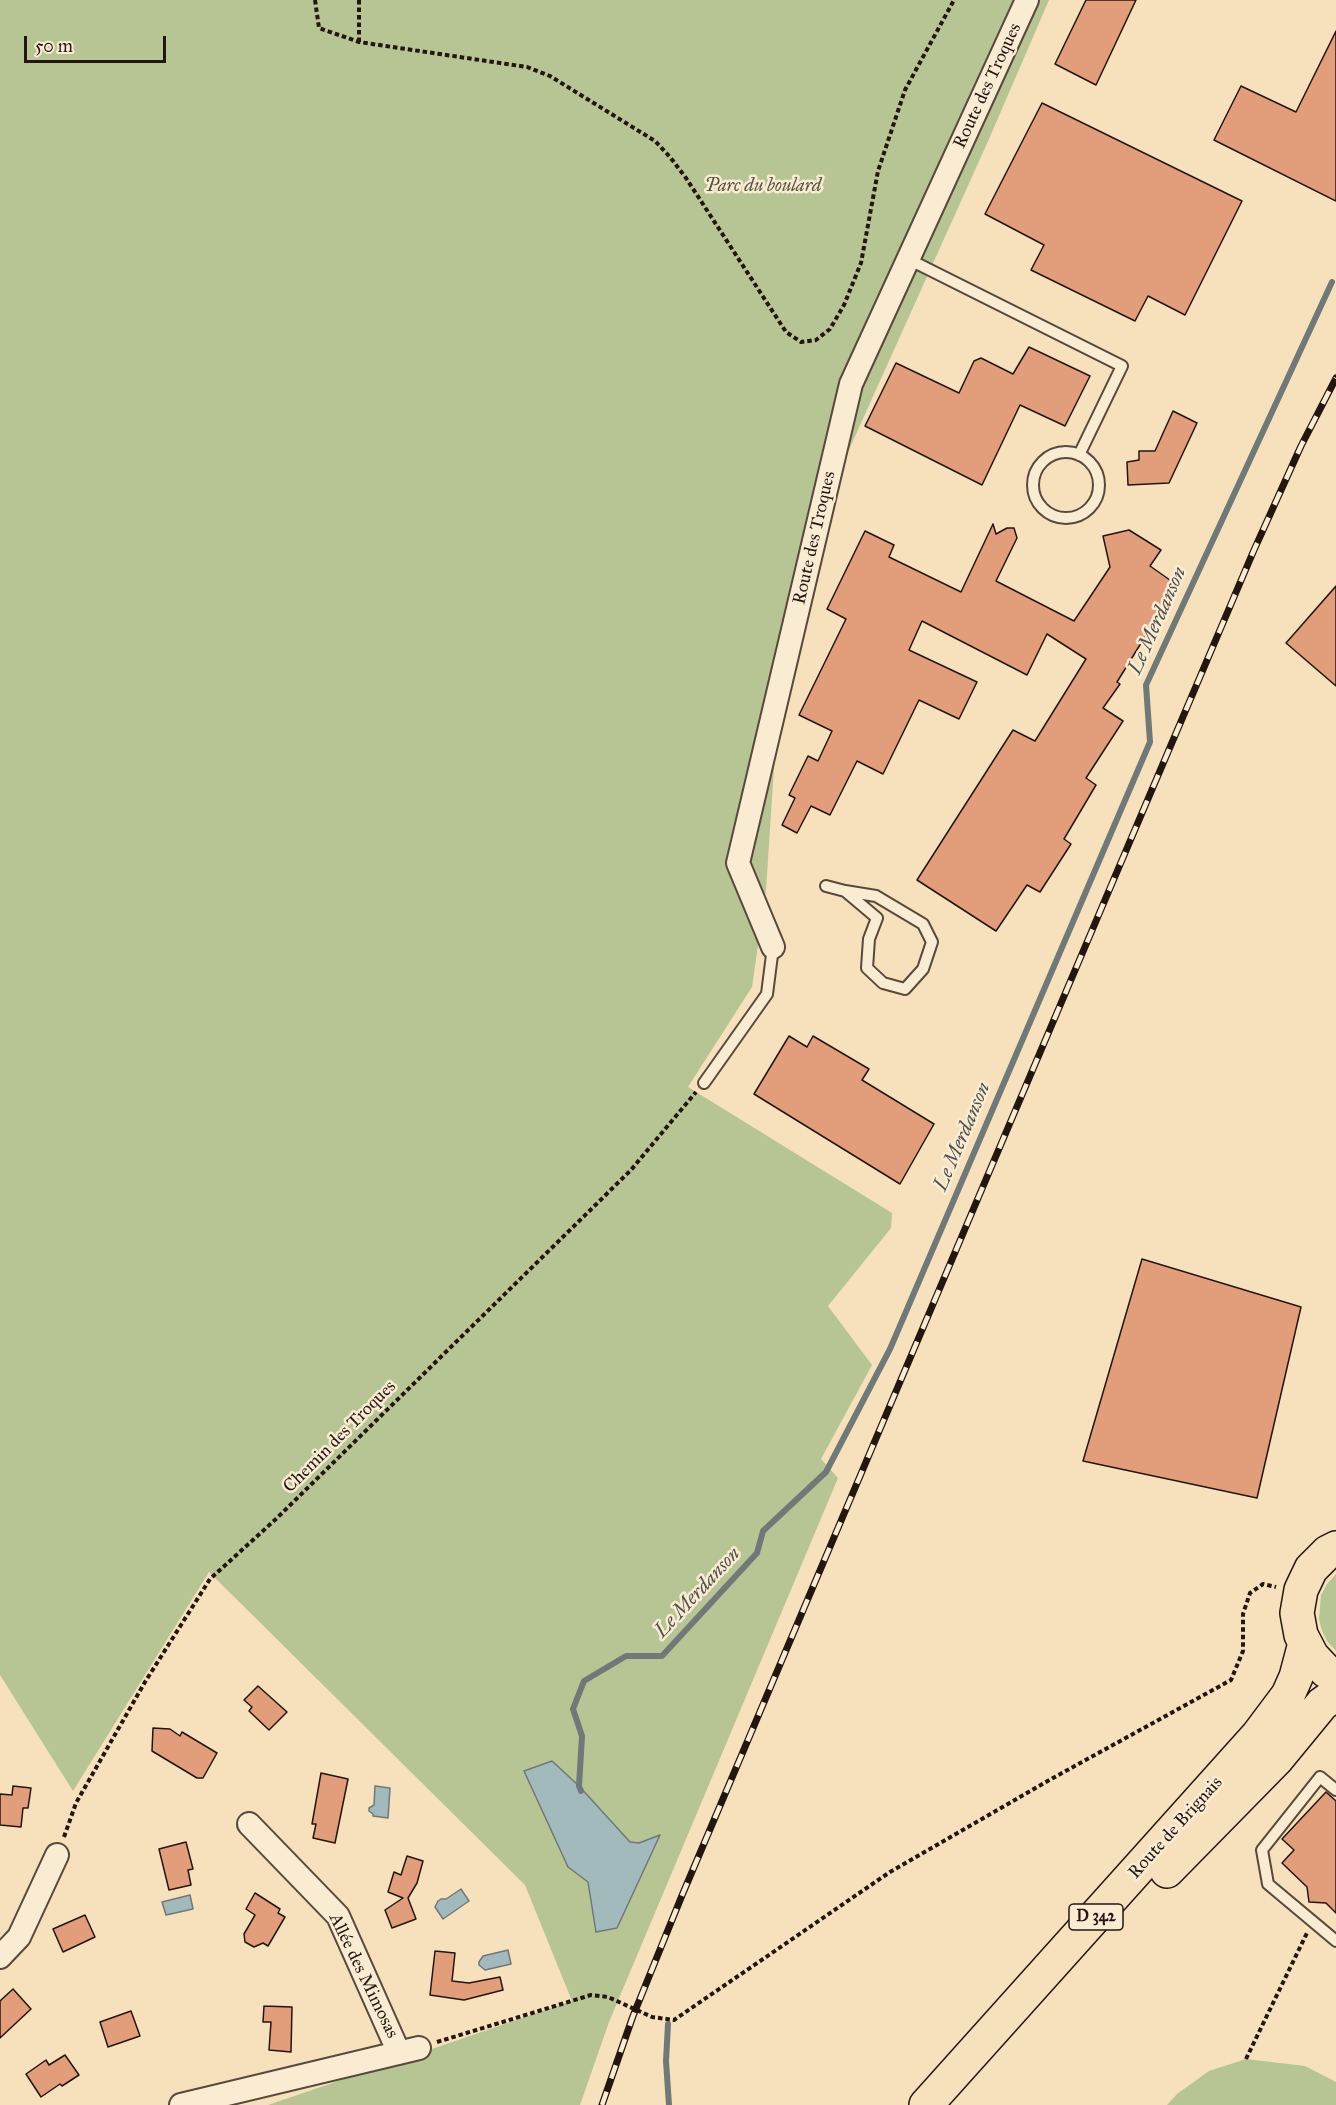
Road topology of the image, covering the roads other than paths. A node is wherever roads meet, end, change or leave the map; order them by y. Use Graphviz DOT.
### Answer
graph roads {
  1 [pos="1027,0"];
  2 [pos="908,259"];
  3 [pos="1078,455"];
  4 [pos="826,886"];
  5 [pos="845,891"];
  6 [pos="772,947"];
  7 [pos="704,1083"];
  8 [pos="1333,1544"];
  9 [pos="1305,1643"];
  10 [pos="1336,1676"];
  11 [pos="1336,1695"];
  12 [pos="1336,1790"];
  13 [pos="249,1824"];
  14 [pos="57,1855"];
  15 [pos="1336,1941"];
  16 [pos="0,1957"];
  17 [pos="182,2105"];
  18 [pos="926,2105"];
  19 [pos="954,2105"];
  1 -- 2 [label="street, Route des Troques"];
  2 -- 3 [label="lane"];
  2 -- 6 [label="street, Route des Troques"];
  3 -- 3 [label="lane"];
  4 -- 5 [label="lane"];
  5 -- 5 [label="lane"];
  6 -- 7 [label="lane, Route des Troques"];
  8 -- 9 [label="main road"];
  9 -- 10 [label="main road"];
  9 -- 18 [label="main road, Route de Brignais / D 342"];
  11 -- 19 [label="main road, Route de Brignais / D 342"];
  12 -- 15 [label="lane"];
  13 -- 17 [label="street, Allée des Mimosas"];
  14 -- 16 [label="street"];
}
